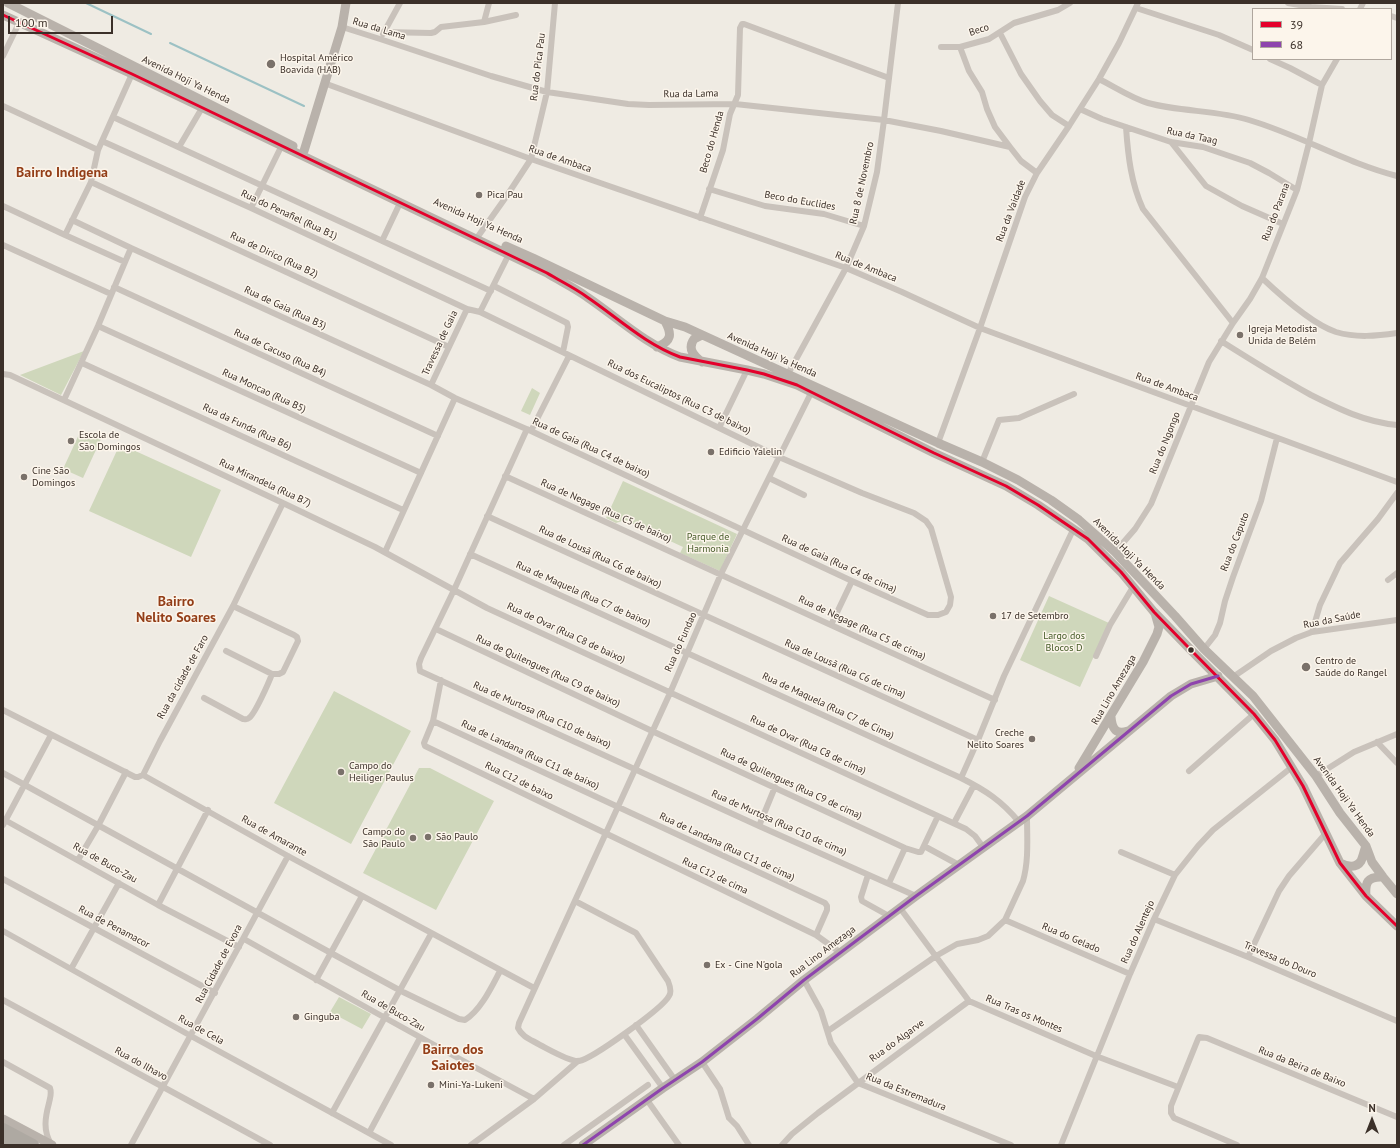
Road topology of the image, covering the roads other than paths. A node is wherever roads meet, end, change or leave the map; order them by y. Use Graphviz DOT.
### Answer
graph roads {
  1 [pos="346,3"];
  2 [pos="400,3"];
  3 [pos="489,3"];
  4 [pos="555,3"];
  5 [pos="898,3"];
  6 [pos="1070,3"];
  7 [pos="1288,3"];
  8 [pos="12,4"];
  9 [pos="1137,6"];
  10 [pos="1326,8"];
  11 [pos="3,15"];
  12 [pos="516,15"];
  13 [pos="20,22"];
  14 [pos="484,22"];
  15 [pos="342,27"];
  16 [pos="384,32"];
  17 [pos="1000,33"];
  18 [pos="380,39"];
  19 [pos="942,47"];
  20 [pos="960,47"];
  21 [pos="1252,50"];
  22 [pos="3,56"];
  23 [pos="1272,60"];
  24 [pos="1336,60"];
  25 [pos="132,74"];
  26 [pos="890,78"];
  27 [pos="1099,79"];
  28 [pos="324,83"];
  29 [pos="1322,85"];
  30 [pos="547,92"];
  31 [pos="735,104"];
  32 [pos="3,106"];
  33 [pos="202,108"];
  34 [pos="1080,110"];
  35 [pos="113,117"];
  36 [pos="884,120"];
  37 [pos="1069,126"];
  38 [pos="1126,127"];
  39 [pos="102,141"];
  40 [pos="1171,142"];
  41 [pos="1309,143"];
  42 [pos="281,146"];
  43 [pos="179,147"];
  44 [pos="1010,148"];
  45 [pos="98,150"];
  46 [pos="304,151"];
  47 [pos="531,159"];
  48 [pos="1037,173"];
  49 [pos="1397,176"];
  50 [pos="91,182"];
  51 [pos="262,185"];
  52 [pos="709,189"];
  53 [pos="1297,190"];
  54 [pos="400,203"];
  55 [pos="3,206"];
  56 [pos="251,208"];
  57 [pos="700,218"];
  58 [pos="72,220"];
  59 [pos="1283,224"];
  60 [pos="864,226"];
  61 [pos="65,234"];
  62 [pos="479,235"];
  63 [pos="382,241"];
  64 [pos="3,245"];
  65 [pos="132,248"];
  66 [pos="509,254"];
  67 [pos="125,262"];
  68 [pos="846,268"];
  69 [pos="1262,278"];
  70 [pos="114,287"];
  71 [pos="492,289"];
  72 [pos="111,294"];
  73 [pos="467,308"];
  74 [pos="480,312"];
  75 [pos="665,321"];
  76 [pos="1233,323"];
  77 [pos="98,326"];
  78 [pos="980,328"];
  79 [pos="1397,333"];
  80 [pos="702,335"];
  81 [pos="1221,341"];
  82 [pos="449,347"];
  83 [pos="657,347"];
  84 [pos="563,352"];
  85 [pos="569,356"];
  86 [pos="702,362"];
  87 [pos="1208,362"];
  88 [pos="82,363"];
  89 [pos="747,370"];
  90 [pos="3,374"];
  91 [pos="788,374"];
  92 [pos="432,385"];
  93 [pos="811,393"];
  94 [pos="1074,394"];
  95 [pos="455,398"];
  96 [pos="64,400"];
  97 [pos="1191,407"];
  98 [pos="1397,425"];
  99 [pos="719,428"];
  100 [pos="529,430"];
  101 [pos="438,436"];
  102 [pos="1277,438"];
  103 [pos="938,443"];
  104 [pos="779,457"];
  105 [pos="982,462"];
  106 [pos="421,474"];
  107 [pos="505,476"];
  108 [pos="769,478"];
  109 [pos="1397,482"];
  110 [pos="1397,493"];
  111 [pos="804,495"];
  112 [pos="283,502"];
  113 [pos="403,510"];
  114 [pos="487,516"];
  115 [pos="743,530"];
  116 [pos="1074,530"];
  117 [pos="385,552"];
  118 [pos="1115,552"];
  119 [pos="470,554"];
  120 [pos="1397,573"];
  121 [pos="721,574"];
  122 [pos="1388,580"];
  123 [pos="852,581"];
  124 [pos="1133,586"];
  125 [pos="454,590"];
  126 [pos="233,606"];
  127 [pos="1154,612"];
  128 [pos="704,615"];
  129 [pos="928,615"];
  130 [pos="1397,620"];
  131 [pos="831,625"];
  132 [pos="436,629"];
  133 [pos="1312,632"];
  134 [pos="1204,649"];
  135 [pos="226,651"];
  136 [pos="688,653"];
  137 [pos="1096,656"];
  138 [pos="272,674"];
  139 [pos="1218,676"];
  140 [pos="1233,677"];
  141 [pos="441,680"];
  142 [pos="670,693"];
  143 [pos="204,698"];
  144 [pos="995,700"];
  145 [pos="3,710"];
  146 [pos="1254,714"];
  147 [pos="1111,717"];
  148 [pos="433,721"];
  149 [pos="652,731"];
  150 [pos="1130,731"];
  151 [pos="1397,734"];
  152 [pos="51,735"];
  153 [pos="978,740"];
  154 [pos="1377,742"];
  155 [pos="1397,763"];
  156 [pos="1292,767"];
  157 [pos="635,768"];
  158 [pos="1189,771"];
  159 [pos="126,772"];
  160 [pos="3,773"];
  161 [pos="143,775"];
  162 [pos="1075,776"];
  163 [pos="1316,776"];
  164 [pos="961,778"];
  165 [pos="24,785"];
  166 [pos="974,785"];
  167 [pos="775,787"];
  168 [pos="618,807"];
  169 [pos="208,810"];
  170 [pos="938,816"];
  171 [pos="1023,819"];
  172 [pos="4,821"];
  173 [pos="954,823"];
  174 [pos="98,826"];
  175 [pos="759,826"];
  176 [pos="1326,833"];
  177 [pos="606,834"];
  178 [pos="1366,846"];
  179 [pos="983,847"];
  180 [pos="905,848"];
  181 [pos="923,849"];
  182 [pos="1121,852"];
  183 [pos="288,856"];
  184 [pos="78,860"];
  185 [pos="1340,863"];
  186 [pos="959,864"];
  187 [pos="177,868"];
  188 [pos="868,874"];
  189 [pos="1175,875"];
  190 [pos="1383,877"];
  191 [pos="3,879"];
  192 [pos="119,883"];
  193 [pos="888,884"];
  194 [pos="1397,894"];
  195 [pos="362,896"];
  196 [pos="916,896"];
  197 [pos="1366,896"];
  198 [pos="575,901"];
  199 [pos="158,905"];
  200 [pos="900,908"];
  201 [pos="258,912"];
  202 [pos="889,916"];
  203 [pos="1154,919"];
  204 [pos="1005,920"];
  205 [pos="1397,926"];
  206 [pos="93,928"];
  207 [pos="3,932"];
  208 [pos="431,934"];
  209 [pos="816,935"];
  210 [pos="244,939"];
  211 [pos="239,947"];
  212 [pos="841,952"];
  213 [pos="331,953"];
  214 [pos="936,956"];
  215 [pos="1248,957"];
  216 [pos="71,969"];
  217 [pos="500,970"];
  218 [pos="1130,974"];
  219 [pos="316,980"];
  220 [pos="804,980"];
  221 [pos="534,988"];
  222 [pos="401,990"];
  223 [pos="215,993"];
  224 [pos="3,1000"];
  225 [pos="969,1001"];
  226 [pos="386,1017"];
  227 [pos="1397,1021"];
  228 [pos="636,1025"];
  229 [pos="828,1031"];
  230 [pos="624,1034"];
  231 [pos="191,1036"];
  232 [pos="420,1038"];
  233 [pos="1096,1056"];
  234 [pos="578,1061"];
  235 [pos="3,1062"];
  236 [pos="702,1062"];
  237 [pos="675,1080"];
  238 [pos="858,1083"];
  239 [pos="648,1085"];
  240 [pos="163,1087"];
  241 [pos="1178,1087"];
  242 [pos="663,1088"];
  243 [pos="534,1099"];
  244 [pos="647,1100"];
  245 [pos="332,1113"];
  246 [pos="1397,1117"];
  247 [pos="3,1120"];
  248 [pos="3,1129"];
  249 [pos="369,1133"];
  250 [pos="3,1140"];
  251 [pos="133,1144"];
  252 [pos="13,1145"];
  253 [pos="34,1145"];
  254 [pos="52,1145"];
  255 [pos="270,1145"];
  256 [pos="391,1145"];
  257 [pos="472,1145"];
  258 [pos="564,1145"];
  259 [pos="584,1145"];
  260 [pos="679,1145"];
  261 [pos="749,1145"];
  262 [pos="782,1145"];
  263 [pos="1011,1145"];
  264 [pos="1061,1145"];
  265 [pos="1238,1145"];
  1 -- 15 [label="main road"];
  2 -- 16 [label="street"];
  3 -- 14 [label="street"];
  4 -- 30 [label="street, Rua do Pica Pau"];
  5 -- 26 [label="street, Rua 8 de Novembro"];
  6 -- 17 [label="street"];
  7 -- 10 [label="street"];
  8 -- 46 [label="main road, Avenida Hoji Ya Henda"];
  9 -- 21 [label="street"];
  9 -- 27 [label="street, Rua da Vaidade"];
  11 -- 13 [label="main road, Avenida Hoji Ya Henda"];
  12 -- 14 [label="street"];
  13 -- 22 [label="street"];
  13 -- 25 [label="main road, Avenida Hoji Ya Henda"];
  14 -- 16 [label="street"];
  15 -- 18 [label="street, Rua da Lama"];
  15 -- 28 [label="main road"];
  16 -- 18 [label="street"];
  17 -- 20 [label="street, Beco"];
  17 -- 37 [label="street, Beco"];
  18 -- 30 [label="street, Rua da Lama"];
  19 -- 20 [label="street"];
  20 -- 44 [label="street, Beco"];
  23 -- 29 [label="street"];
  24 -- 29 [label="street, Rua do Parana"];
  25 -- 33 [label="main road, Avenida Hoji Ya Henda"];
  25 -- 35 [label="street"];
  26 -- 31 [label="street, Beco do Henda"];
  26 -- 36 [label="street, Rua 8 de Novembro"];
  27 -- 34 [label="street, Rua da Vaidade"];
  27 -- 41 [label="street"];
  28 -- 46 [label="main road"];
  28 -- 47 [label="street, Rua de Ambaca"];
  29 -- 41 [label="street, Rua do Parana"];
  30 -- 31 [label="street, Rua da Lama"];
  30 -- 47 [label="street, Rua do Pica Pau"];
  31 -- 36 [label="street, Rua da Lama"];
  31 -- 52 [label="street, Beco do Henda"];
  32 -- 45 [label="street"];
  33 -- 42 [label="main road, Avenida Hoji Ya Henda"];
  33 -- 43 [label="street"];
  34 -- 37 [label="street, Rua da Vaidade"];
  34 -- 38 [label="street, Rua da Taag"];
  35 -- 39 [label="street"];
  35 -- 43 [label="street"];
  36 -- 44 [label="street, Rua da Lama"];
  36 -- 60 [label="street, Rua 8 de Novembro"];
  37 -- 48 [label="street, Rua da Vaidade"];
  38 -- 40 [label="street, Rua da Taag"];
  38 -- 76 [label="street"];
  39 -- 45 [label="street"];
  39 -- 56 [label="street, Rua do Penafiel (Rua B1)"];
  40 -- 53 [label="street, Rua da Taag"];
  40 -- 59 [label="street"];
  41 -- 49 [label="street"];
  41 -- 53 [label="street, Rua do Parana"];
  42 -- 51 [label="street"];
  42 -- 54 [label="main road, Avenida Hoji Ya Henda"];
  43 -- 51 [label="street"];
  44 -- 48 [label="street"];
  45 -- 50 [label="street"];
  46 -- 62 [label="main road, Avenida Hoji Ya Henda"];
  47 -- 57 [label="street, Rua de Ambaca"];
  47 -- 62 [label="street, Rua do Pica Pau"];
  48 -- 78 [label="street, Rua da Vaidade"];
  50 -- 58 [label="street"];
  50 -- 82 [label="street, Rua de Dirico (Rua B2)"];
  51 -- 56 [label="street"];
  51 -- 63 [label="street"];
  52 -- 57 [label="street, Beco do Henda"];
  52 -- 60 [label="street, Beco do Euclides"];
  53 -- 59 [label="street, Rua do Parana"];
  54 -- 63 [label="street"];
  54 -- 66 [label="main road, Avenida Hoji Ya Henda"];
  55 -- 61 [label="street"];
  56 -- 73 [label="street, Rua do Penafiel (Rua B1)"];
  57 -- 68 [label="street, Rua de Ambaca"];
  58 -- 61 [label="street"];
  58 -- 65 [label="street, Rua de Gaia (Rua B3)"];
  59 -- 69 [label="street, Rua do Parana"];
  60 -- 68 [label="street, Rua 8 de Novembro"];
  61 -- 67 [label="street"];
  62 -- 75 [label="main road, Avenida Hoji Ya Henda"];
  63 -- 71 [label="street"];
  64 -- 72 [label="street"];
  65 -- 67 [label="street"];
  65 -- 92 [label="street, Rua de Gaia (Rua B3)"];
  66 -- 71 [label="street"];
  66 -- 83 [label="main road, Avenida Hoji Ya Henda"];
  67 -- 70 [label="street"];
  68 -- 78 [label="street, Rua de Ambaca"];
  68 -- 91 [label="street, Rua 8 de Novembro"];
  69 -- 76 [label="street, Rua do Parana"];
  69 -- 79 [label="street"];
  70 -- 72 [label="street"];
  70 -- 101 [label="street, Rua de Cacuso (Rua B4)"];
  71 -- 74 [label="street"];
  71 -- 84 [label="street"];
  72 -- 77 [label="street"];
  73 -- 74 [label="street, Rua do Penafiel (Rua B1)"];
  73 -- 82 [label="street, Travessa de Gaia"];
  74 -- 84 [label="street, Rua dos Eucaliptos (Rua C3 de baixo)"];
  75 -- 80 [label="main road, Avenida Hoji Ya Henda"];
  75 -- 83 [label="main road"];
  76 -- 81 [label="street, Rua do Parana"];
  77 -- 88 [label="street"];
  77 -- 106 [label="street, Rua Moncao (Rua B5)"];
  78 -- 97 [label="street, Rua de Ambaca"];
  78 -- 103 [label="street, Rua da Vaidade"];
  80 -- 86 [label="main road"];
  80 -- 91 [label="main road, Avenida Hoji Ya Henda"];
  81 -- 87 [label="street, Rua do Parana"];
  81 -- 98 [label="street"];
  82 -- 92 [label="street, Travessa de Gaia"];
  83 -- 86 [label="main road, Avenida Hoji Ya Henda"];
  84 -- 85 [label="street, Rua dos Eucaliptos (Rua C3 de baixo)"];
  85 -- 99 [label="street, Rua dos Eucaliptos (Rua C3 de baixo)"];
  85 -- 100 [label="street"];
  86 -- 89 [label="main road, Avenida Hoji Ya Henda"];
  87 -- 97 [label="street, Rua do Ngongo"];
  88 -- 96 [label="street"];
  88 -- 113 [label="street, Rua da Funda (Rua B6)"];
  89 -- 93 [label="main road, Avenida Hoji Ya Henda"];
  89 -- 99 [label="street"];
  90 -- 96 [label="street, Rua Mirandela (Rua B7)"];
  91 -- 103 [label="main road, Avenida Hoji Ya Henda"];
  92 -- 95 [label="street, Rua de Gaia (Rua C4 de baixo)"];
  93 -- 104 [label="street, Rua do Fundao"];
  93 -- 116 [label="main road, Avenida Hoji Ya Henda"];
  94 -- 105 [label="street"];
  95 -- 100 [label="street, Rua de Gaia (Rua C4 de baixo)"];
  95 -- 101 [label="street"];
  96 -- 112 [label="street, Rua Mirandela (Rua B7)"];
  97 -- 102 [label="street, Rua de Ambaca"];
  97 -- 118 [label="street, Rua do Ngongo"];
  99 -- 104 [label="street, Rua dos Eucaliptos (Rua C3 de baixo)"];
  100 -- 107 [label="street"];
  100 -- 115 [label="street, Rua de Gaia (Rua C4 de baixo)"];
  101 -- 106 [label="street"];
  102 -- 109 [label="street, Rua de Ambaca"];
  102 -- 134 [label="street, Rua do Caputo"];
  103 -- 105 [label="main road, Avenida Hoji Ya Henda"];
  104 -- 108 [label="street, Rua do Fundao"];
  104 -- 129 [label="street, Rua dos Eucaliptos (Rua C3 de baixo)"];
  105 -- 118 [label="main road, Avenida Hoji Ya Henda"];
  106 -- 113 [label="street"];
  107 -- 114 [label="street"];
  107 -- 121 [label="street, Rua de Negage (Rua C5 de baixo)"];
  108 -- 111 [label="street"];
  108 -- 115 [label="street, Rua do Fundao"];
  110 -- 133 [label="street"];
  112 -- 117 [label="street, Rua Mirandela (Rua B7)"];
  112 -- 126 [label="street, Rua da cidade de Faro"];
  113 -- 117 [label="street"];
  114 -- 119 [label="street"];
  114 -- 128 [label="street, Rua de Lousã (Rua C6 de baixo)"];
  115 -- 121 [label="street, Rua do Fundao"];
  115 -- 123 [label="street, Rua de Gaia (Rua C4 de cima)"];
  116 -- 124 [label="main road, Avenida Hoji Ya Henda"];
  116 -- 144 [label="street"];
  117 -- 125 [label="street, Rua Mirandela (Rua B7)"];
  118 -- 134 [label="main road, Avenida Hoji Ya Henda"];
  119 -- 125 [label="street"];
  119 -- 136 [label="street, Rua de Maquela (Rua C7 de baixo)"];
  120 -- 122 [label="street"];
  121 -- 128 [label="street, Rua do Fundao"];
  121 -- 131 [label="street, Rua de Negage (Rua C5 de cima)"];
  123 -- 129 [label="street, Rua de Gaia (Rua C4 de cima)"];
  123 -- 131 [label="street"];
  124 -- 127 [label="main road, Avenida Hoji Ya Henda"];
  124 -- 137 [label="street"];
  125 -- 132 [label="street"];
  125 -- 142 [label="street, Rua de Ovar (Rua C8 de baixo)"];
  126 -- 138 [label="street"];
  126 -- 161 [label="street, Rua da cidade de Faro"];
  127 -- 139 [label="main road, Avenida Hoji Ya Henda"];
  127 -- 147 [label="main road, Rua Lino Amezaga"];
  128 -- 136 [label="street, Rua do Fundao"];
  128 -- 153 [label="street, Rua de Lousã (Rua C6 de cima)"];
  130 -- 133 [label="street, Rua da Saúde"];
  131 -- 144 [label="street, Rua de Negage (Rua C5 de cima)"];
  132 -- 141 [label="street, Rua de Murtosa (Rua C10 de baixo)"];
  132 -- 149 [label="street, Rua de Quilengues (Rua C9 de baixo)"];
  133 -- 140 [label="street, Rua da Saúde"];
  134 -- 140 [label="main road, Avenida Hoji Ya Henda"];
  135 -- 138 [label="street"];
  136 -- 142 [label="street, Rua do Fundao"];
  136 -- 164 [label="street, Rua de Maquela (Rua C7 de Cima)"];
  138 -- 143 [label="street"];
  139 -- 146 [label="main road, Avenida Hoji Ya Henda"];
  139 -- 150 [label="main road, Rua Lino Amezaga"];
  140 -- 163 [label="main road, Avenida Hoji Ya Henda"];
  141 -- 148 [label="street"];
  141 -- 157 [label="street, Rua de Murtosa (Rua C10 de baixo)"];
  142 -- 149 [label="street, Rua do Fundao"];
  142 -- 170 [label="street, Rua de Ovar (Rua C8 de cima)"];
  144 -- 153 [label="street"];
  145 -- 152 [label="street, Rua de Amarante"];
  146 -- 156 [label="main road, Avenida Hoji Ya Henda"];
  146 -- 158 [label="street"];
  147 -- 150 [label="main road"];
  147 -- 162 [label="main road, Rua Lino Amezaga"];
  148 -- 168 [label="street, Rua de Landana (Rua C11 de baixo)"];
  148 -- 177 [label="street, Rua C12 de baixo"];
  149 -- 157 [label="street, Rua do Fundao"];
  149 -- 167 [label="street, Rua de Quilengues (Rua C9 de cima)"];
  150 -- 162 [label="main road, Rua Lino Amezaga"];
  151 -- 154 [label="street"];
  152 -- 159 [label="street, Rua de Amarante"];
  152 -- 165 [label="street"];
  153 -- 164 [label="street"];
  154 -- 155 [label="street"];
  154 -- 163 [label="street"];
  156 -- 176 [label="main road"];
  156 -- 189 [label="street, Rua do Alentejo"];
  157 -- 168 [label="street, Rua do Fundao"];
  157 -- 175 [label="street, Rua de Murtosa (Rua C10 de cima)"];
  159 -- 161 [label="street, Rua de Amarante"];
  159 -- 174 [label="street"];
  160 -- 165 [label="street"];
  161 -- 169 [label="street, Rua de Amarante"];
  162 -- 171 [label="main road, Rua Lino Amezaga"];
  163 -- 178 [label="main road, Avenida Hoji Ya Henda"];
  164 -- 166 [label="street, Rua de Maquela (Rua C7 de Cima)"];
  165 -- 172 [label="street"];
  165 -- 174 [label="street"];
  166 -- 171 [label="street, Rua de Maquela (Rua C7 de Cima)"];
  166 -- 173 [label="street"];
  167 -- 175 [label="street"];
  167 -- 180 [label="street, Rua de Quilengues (Rua C9 de cima)"];
  168 -- 177 [label="street, Rua do Fundao"];
  168 -- 209 [label="street, Rua de Landana (Rua C11 de cima)"];
  169 -- 183 [label="street, Rua de Amarante"];
  169 -- 187 [label="street"];
  170 -- 173 [label="street, Rua de Ovar (Rua C8 de cima)"];
  170 -- 181 [label="street"];
  171 -- 179 [label="main road, Rua Lino Amezaga"];
  171 -- 204 [label="street"];
  172 -- 184 [label="street, Rua de Buco-Zau"];
  173 -- 179 [label="street, Rua de Ovar (Rua C8 de cima)"];
  174 -- 184 [label="street"];
  174 -- 187 [label="street"];
  175 -- 188 [label="street, Rua de Murtosa (Rua C10 de cima)"];
  176 -- 185 [label="main road"];
  176 -- 215 [label="street"];
  177 -- 198 [label="street, Rua do Fundao"];
  177 -- 209 [label="street, Rua C12 de cima"];
  178 -- 185 [label="main road"];
  178 -- 190 [label="main road, Avenida Hoji Ya Henda"];
  179 -- 186 [label="main road, Rua Lino Amezaga"];
  180 -- 181 [label="street, Rua de Quilengues (Rua C9 de cima)"];
  180 -- 193 [label="street"];
  181 -- 186 [label="street, Rua de Quilengues (Rua C9 de cima)"];
  182 -- 189 [label="street"];
  183 -- 195 [label="street, Rua de Amarante"];
  183 -- 201 [label="street, Rua Cidade de Evora"];
  184 -- 192 [label="street, Rua de Buco-Zau"];
  185 -- 197 [label="main road"];
  186 -- 196 [label="main road, Rua Lino Amezaga"];
  187 -- 199 [label="street"];
  187 -- 201 [label="street"];
  188 -- 193 [label="street, Rua de Murtosa (Rua C10 de cima)"];
  188 -- 202 [label="street"];
  189 -- 203 [label="street, Rua do Alentejo"];
  190 -- 194 [label="main road, Avenida Hoji Ya Henda"];
  190 -- 197 [label="main road"];
  191 -- 206 [label="street, Rua de Penamacor"];
  192 -- 199 [label="street, Rua de Buco-Zau"];
  192 -- 206 [label="street"];
  193 -- 196 [label="street, Rua de Murtosa (Rua C10 de cima)"];
  195 -- 208 [label="street, Rua de Amarante"];
  195 -- 213 [label="street"];
  196 -- 200 [label="main road, Rua Lino Amezaga"];
  197 -- 205 [label="main road"];
  198 -- 221 [label="street, Rua do Fundao"];
  198 -- 228 [label="street"];
  199 -- 211 [label="street, Rua de Buco-Zau"];
  200 -- 202 [label="main road, Rua Lino Amezaga"];
  200 -- 214 [label="street"];
  201 -- 210 [label="street, Rua Cidade de Evora"];
  201 -- 213 [label="street"];
  202 -- 212 [label="main road, Rua Lino Amezaga"];
  203 -- 215 [label="street, Travessa do Douro"];
  203 -- 218 [label="street, Rua do Alentejo"];
  204 -- 214 [label="street"];
  204 -- 218 [label="street, Rua do Gelado"];
  206 -- 216 [label="street"];
  206 -- 223 [label="street, Rua de Penamacor"];
  207 -- 216 [label="street, Rua de Cela"];
  208 -- 217 [label="street, Rua de Amarante"];
  208 -- 222 [label="street"];
  209 -- 212 [label="street, Rua C12 de cima"];
  210 -- 211 [label="street, Rua Cidade de Evora"];
  210 -- 219 [label="street, Rua de Buco-Zau"];
  211 -- 223 [label="street, Rua Cidade de Evora"];
  212 -- 220 [label="main road, Rua Lino Amezaga"];
  213 -- 219 [label="street"];
  213 -- 222 [label="street"];
  214 -- 225 [label="street"];
  214 -- 229 [label="street"];
  215 -- 227 [label="street, Travessa do Douro"];
  216 -- 231 [label="street, Rua de Cela"];
  217 -- 221 [label="street, Rua de Amarante"];
  217 -- 222 [label="street"];
  218 -- 233 [label="street, Rua do Alentejo"];
  219 -- 226 [label="street, Rua de Buco-Zau"];
  220 -- 229 [label="street, Rua da Estremadura"];
  220 -- 236 [label="main road, Rua Lino Amezaga"];
  221 -- 234 [label="street, Rua do Fundao"];
  222 -- 226 [label="street"];
  223 -- 231 [label="street, Rua Cidade de Evora"];
  224 -- 240 [label="street, Rua do Ilhavo"];
  225 -- 233 [label="street, Rua Tras os Montes"];
  225 -- 238 [label="street, Rua do Algarve"];
  226 -- 232 [label="street, Rua de Buco-Zau"];
  226 -- 245 [label="street"];
  228 -- 230 [label="street"];
  228 -- 237 [label="street"];
  229 -- 238 [label="street, Rua da Estremadura"];
  230 -- 234 [label="street"];
  230 -- 242 [label="street"];
  231 -- 240 [label="street, Rua Cidade de Evora"];
  231 -- 245 [label="street, Rua de Cela"];
  232 -- 243 [label="street, Rua de Buco-Zau"];
  232 -- 249 [label="street"];
  233 -- 241 [label="street, Rua Tras os Montes"];
  233 -- 264 [label="street, Rua do Alentejo"];
  234 -- 243 [label="street"];
  235 -- 254 [label="street"];
  236 -- 237 [label="main road, Rua Lino Amezaga"];
  236 -- 261 [label="street"];
  237 -- 242 [label="main road, Rua Lino Amezaga"];
  238 -- 262 [label="street, Rua do Algarve"];
  238 -- 263 [label="street, Rua da Estremadura"];
  239 -- 258 [label="street"];
  240 -- 251 [label="street, Rua Cidade de Evora"];
  240 -- 255 [label="street, Rua do Ilhavo"];
  241 -- 246 [label="street, Rua da Beira de Baixo"];
  241 -- 265 [label="street"];
  242 -- 244 [label="main road, Rua Lino Amezaga"];
  243 -- 257 [label="street"];
  244 -- 259 [label="main road, Rua Lino Amezaga"];
  244 -- 260 [label="street"];
  245 -- 249 [label="street, Rua de Cela"];
  247 -- 254 [label="main road"];
  248 -- 253 [label="highway"];
  249 -- 256 [label="street, Rua de Cela"];
  250 -- 252 [label="highway"];
}
